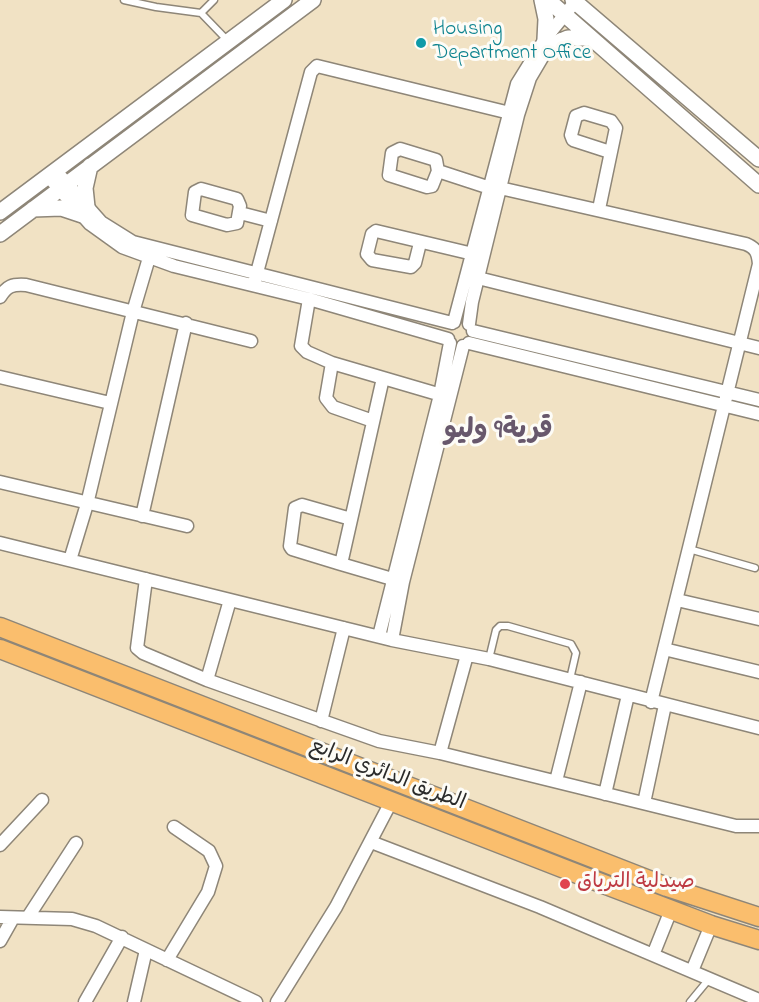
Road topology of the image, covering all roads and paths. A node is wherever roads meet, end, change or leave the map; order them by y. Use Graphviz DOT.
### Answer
graph roads {
  1 [pos="124,0"];
  2 [pos="214,0"];
  3 [pos="284,0"];
  4 [pos="313,0"];
  5 [pos="542,0"];
  6 [pos="548,0"];
  7 [pos="574,1"];
  8 [pos="156,4"];
  9 [pos="201,13"];
  10 [pos="565,14"];
  11 [pos="592,17"];
  12 [pos="578,27"];
  13 [pos="590,38"];
  14 [pos="228,41"];
  15 [pos="549,41"];
  16 [pos="513,113"];
  17 [pos="610,152"];
  18 [pos="759,159"];
  19 [pos="90,166"];
  20 [pos="438,171"];
  21 [pos="52,173"];
  22 [pos="759,185"];
  23 [pos="63,187"];
  24 [pos="495,188"];
  25 [pos="33,209"];
  26 [pos="599,209"];
  27 [pos="84,211"];
  28 [pos="0,212"];
  29 [pos="240,213"];
  30 [pos="271,221"];
  31 [pos="0,234"];
  32 [pos="420,243"];
  33 [pos="150,252"];
  34 [pos="473,254"];
  35 [pos="758,254"];
  36 [pos="256,278"];
  37 [pos="478,278"];
  38 [pos="0,297"];
  39 [pos="309,298"];
  40 [pos="133,312"];
  41 [pos="453,322"];
  42 [pos="186,323"];
  43 [pos="468,336"];
  44 [pos="252,341"];
  45 [pos="449,341"];
  46 [pos="741,343"];
  47 [pos="759,348"];
  48 [pos="332,363"];
  49 [pos="0,376"];
  50 [pos="383,378"];
  51 [pos="728,392"];
  52 [pos="445,396"];
  53 [pos="759,400"];
  54 [pos="110,403"];
  55 [pos="724,405"];
  56 [pos="759,414"];
  57 [pos="373,421"];
  58 [pos="0,482"];
  59 [pos="87,504"];
  60 [pos="142,516"];
  61 [pos="351,519"];
  62 [pos="187,526"];
  63 [pos="0,543"];
  64 [pos="689,549"];
  65 [pos="70,560"];
  66 [pos="341,564"];
  67 [pos="755,568"];
  68 [pos="146,579"];
  69 [pos="398,580"];
  70 [pos="231,600"];
  71 [pos="677,600"];
  72 [pos="759,619"];
  73 [pos="0,627"];
  74 [pos="344,628"];
  75 [pos="379,636"];
  76 [pos="392,640"];
  77 [pos="0,649"];
  78 [pos="664,649"];
  79 [pos="467,655"];
  80 [pos="489,659"];
  81 [pos="759,672"];
  82 [pos="207,680"];
  83 [pos="575,681"];
  84 [pos="628,695"];
  85 [pos="651,702"];
  86 [pos="665,705"];
  87 [pos="321,721"];
  88 [pos="759,729"];
  89 [pos="440,753"];
  90 [pos="556,781"];
  91 [pos="605,794"];
  92 [pos="42,800"];
  93 [pos="391,802"];
  94 [pos="644,803"];
  95 [pos="759,826"];
  96 [pos="174,827"];
  97 [pos="371,842"];
  98 [pos="76,843"];
  99 [pos="0,845"];
  100 [pos="671,910"];
  101 [pos="759,916"];
  102 [pos="6,917"];
  103 [pos="28,917"];
  104 [pos="711,925"];
  105 [pos="122,937"];
  106 [pos="759,940"];
  107 [pos="0,942"];
  108 [pos="146,950"];
  109 [pos="653,955"];
  110 [pos="167,960"];
  111 [pos="692,971"];
  112 [pos="709,978"];
  113 [pos="759,1000"];
  114 [pos="85,1002"];
  115 [pos="134,1002"];
  116 [pos="256,1002"];
  117 [pos="278,1002"];
  118 [pos="690,1002"];
  1 -- 8 [label="lane"];
  2 -- 9 [label="lane"];
  3 -- 14 [label="street"];
  4 -- 19 [label="street"];
  5 -- 15 [label="street"];
  6 -- 10 [label="street"];
  7 -- 10 [label="street"];
  7 -- 11 [label="street"];
  8 -- 9 [label="lane"];
  9 -- 14 [label="lane"];
  10 -- 12 [label="street"];
  10 -- 15 [label="street"];
  11 -- 12 [label="street"];
  11 -- 18 [label="street"];
  12 -- 13 [label="street"];
  12 -- 15 [label="street"];
  13 -- 15 [label="street"];
  13 -- 22 [label="street"];
  14 -- 21 [label="street"];
  15 -- 16 [label="street"];
  16 -- 24 [label="street"];
  16 -- 30 [label="street"];
  17 -- 26 [label="street"];
  19 -- 23 [label="street"];
  19 -- 27 [label="street"];
  20 -- 24 [label="street"];
  21 -- 23 [label="street"];
  21 -- 28 [label="street"];
  23 -- 25 [label="street"];
  23 -- 27 [label="street"];
  24 -- 26 [label="street"];
  24 -- 34 [label="street"];
  24 -- 37 [label="street"];
  25 -- 27 [label="street"];
  25 -- 31 [label="street"];
  26 -- 35 [label="street"];
  27 -- 33 [label="street"];
  29 -- 30 [label="street"];
  30 -- 36 [label="street"];
  32 -- 34 [label="street"];
  33 -- 36 [label="street"];
  33 -- 40 [label="street"];
  34 -- 41 [label="street"];
  35 -- 46 [label="street"];
  36 -- 39 [label="street"];
  36 -- 41 [label="street"];
  37 -- 43 [label="street"];
  37 -- 46 [label="street"];
  38 -- 40 [label="street"];
  39 -- 45 [label="street"];
  39 -- 48 [label="street"];
  40 -- 42 [label="street"];
  40 -- 54 [label="street"];
  41 -- 43 [label="street"];
  41 -- 45 [label="street"];
  42 -- 44 [label="street"];
  42 -- 60 [label="street"];
  43 -- 45 [label="street"];
  43 -- 51 [label="street"];
  43 -- 52 [label="street"];
  43 -- 55 [label="street"];
  45 -- 52 [label="street"];
  46 -- 47 [label="street"];
  46 -- 51 [label="street"];
  48 -- 50 [label="street"];
  48 -- 57 [label="street"];
  49 -- 54 [label="street"];
  50 -- 52 [label="street"];
  50 -- 57 [label="street"];
  51 -- 53 [label="street"];
  51 -- 55 [label="street"];
  52 -- 69 [label="street"];
  54 -- 59 [label="street"];
  55 -- 56 [label="street"];
  55 -- 64 [label="street"];
  57 -- 61 [label="street"];
  58 -- 59 [label="street"];
  59 -- 60 [label="street"];
  59 -- 65 [label="street"];
  60 -- 62 [label="street"];
  61 -- 66 [label="street"];
  61 -- 66 [label="street"];
  63 -- 65 [label="street"];
  64 -- 67 [label="lane"];
  64 -- 71 [label="street"];
  65 -- 68 [label="street"];
  66 -- 69 [label="street"];
  68 -- 70 [label="street"];
  68 -- 82 [label="street"];
  69 -- 75 [label="street"];
  69 -- 76 [label="street"];
  70 -- 74 [label="street"];
  70 -- 82 [label="street"];
  71 -- 72 [label="street"];
  71 -- 78 [label="street"];
  73 -- 101 [label="main road, الطريق الدائري الرابع"];
  74 -- 75 [label="street"];
  74 -- 87 [label="street"];
  75 -- 76 [label="street"];
  76 -- 79 [label="street"];
  77 -- 93 [label="main road, الطريق الدائري الرابع"];
  78 -- 81 [label="street"];
  78 -- 85 [label="street"];
  79 -- 80 [label="street"];
  79 -- 89 [label="street"];
  80 -- 83 [label="street"];
  80 -- 83 [label="lane"];
  82 -- 87 [label="street"];
  83 -- 84 [label="street"];
  83 -- 90 [label="street"];
  84 -- 85 [label="street"];
  84 -- 91 [label="street"];
  85 -- 86 [label="street"];
  86 -- 88 [label="street"];
  86 -- 94 [label="street"];
  87 -- 89 [label="street"];
  89 -- 90 [label="street"];
  90 -- 91 [label="street"];
  91 -- 94 [label="street"];
  92 -- 99 [label="street"];
  93 -- 97 [label="street"];
  93 -- 100 [label="main road, الطريق الدائري الرابع"];
  94 -- 95 [label="street"];
  96 -- 110 [label="street"];
  97 -- 109 [label="street"];
  97 -- 117 [label="street"];
  98 -- 103 [label="street"];
  100 -- 104 [label="main road, الطريق الدائري الرابع"];
  100 -- 109 [label="street"];
  102 -- 103 [label="street"];
  102 -- 107 [label="street"];
  103 -- 105 [label="street"];
  104 -- 106 [label="main road, الطريق الدائري الرابع"];
  104 -- 111 [label="street"];
  105 -- 108 [label="street"];
  105 -- 114 [label="street"];
  108 -- 110 [label="street"];
  108 -- 115 [label="street"];
  109 -- 111 [label="street"];
  110 -- 116 [label="street"];
  111 -- 112 [label="street"];
  112 -- 113 [label="street"];
  112 -- 118 [label="lane"];
}
